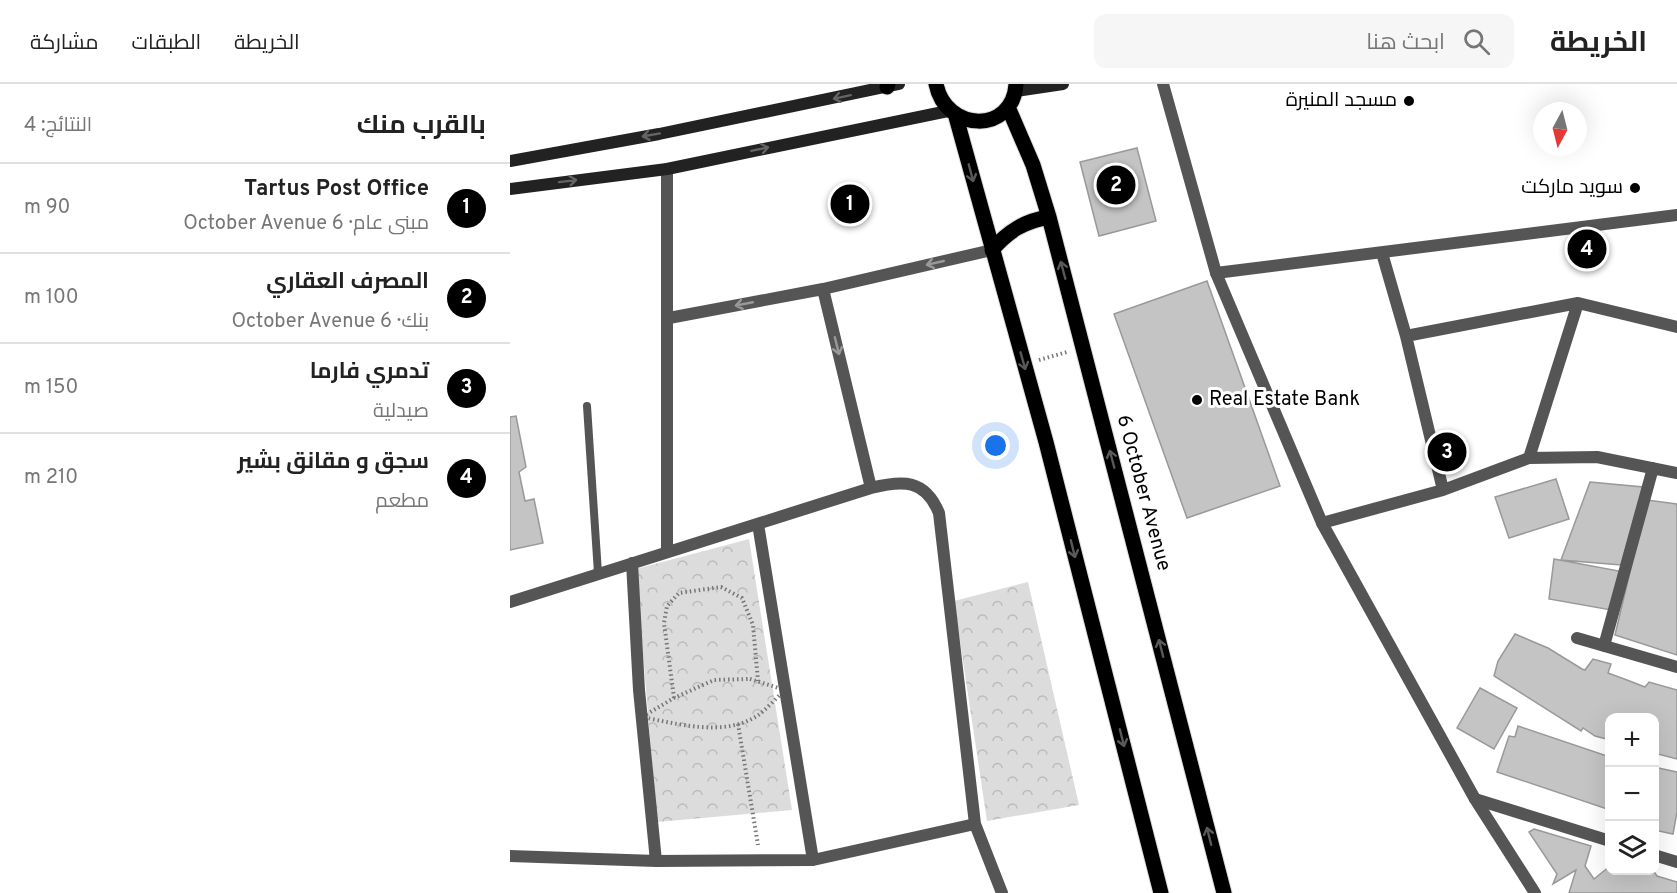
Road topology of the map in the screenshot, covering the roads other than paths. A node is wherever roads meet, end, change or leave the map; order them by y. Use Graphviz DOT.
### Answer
graph roads {
  1 [pos="936,84"];
  2 [pos="1063,84"];
  3 [pos="1162,84"];
  4 [pos="891,85"];
  5 [pos="1016,87"];
  6 [pos="1008,107"];
  7 [pos="952,114"];
  8 [pos="510,161"];
  9 [pos="667,169"];
  10 [pos="510,189"];
  11 [pos="1677,215"];
  12 [pos="1049,217"];
  13 [pos="992,250"];
  14 [pos="1382,253"];
  15 [pos="1216,273"];
  16 [pos="824,289"];
  17 [pos="1578,303"];
  18 [pos="669,318"];
  19 [pos="1677,327"];
  20 [pos="1406,336"];
  21 [pos="587,406"];
  22 [pos="1529,458"];
  23 [pos="1653,468"];
  24 [pos="1677,473"];
  25 [pos="871,488"];
  26 [pos="1443,490"];
  27 [pos="1322,523"];
  28 [pos="758,524"];
  29 [pos="668,550"];
  30 [pos="632,563"];
  31 [pos="598,573"];
  32 [pos="510,602"];
  33 [pos="1576,638"];
  34 [pos="1604,646"];
  35 [pos="1677,667"];
  36 [pos="1476,799"];
  37 [pos="975,824"];
  38 [pos="1605,839"];
  39 [pos="510,856"];
  40 [pos="1659,857"];
  41 [pos="813,860"];
  42 [pos="656,861"];
  43 [pos="1677,862"];
  44 [pos="1002,893"];
  45 [pos="1161,893"];
  46 [pos="1224,893"];
  47 [pos="1535,893"];
  1 -- 7 [label="main road"];
  2 -- 5 [label="main road"];
  3 -- 15 [label="street"];
  4 -- 8 [label="main road, one-way"];
  5 -- 6 [label="main road"];
  6 -- 7 [label="main road"];
  6 -- 12 [label="main road, 6 October Avenue"];
  9 -- 7 [label="main road, one-way"];
  7 -- 13 [label="main road, one-way"];
  10 -- 9 [label="main road, one-way"];
  9 -- 18 [label="street"];
  11 -- 14 [label="street"];
  12 -- 13 [label="main road"];
  46 -- 12 [label="main road, 6 October Avenue, one-way"];
  13 -- 16 [label="street, one-way"];
  13 -- 45 [label="main road, one-way"];
  14 -- 15 [label="street"];
  14 -- 20 [label="street"];
  15 -- 27 [label="street"];
  16 -- 18 [label="street, one-way"];
  16 -- 25 [label="street, one-way"];
  17 -- 19 [label="street"];
  17 -- 20 [label="street"];
  17 -- 22 [label="street"];
  18 -- 29 [label="street"];
  20 -- 26 [label="street"];
  21 -- 31 [label="lane"];
  22 -- 23 [label="street"];
  22 -- 26 [label="street"];
  23 -- 24 [label="street"];
  23 -- 34 [label="street"];
  25 -- 28 [label="street"];
  25 -- 37 [label="street"];
  26 -- 27 [label="street"];
  27 -- 36 [label="street"];
  28 -- 29 [label="street"];
  28 -- 41 [label="street"];
  29 -- 30 [label="street"];
  30 -- 31 [label="street"];
  30 -- 42 [label="street"];
  31 -- 32 [label="street"];
  33 -- 34 [label="street"];
  34 -- 35 [label="street"];
  36 -- 38 [label="street"];
  36 -- 47 [label="street"];
  37 -- 41 [label="street"];
  37 -- 44 [label="street"];
  39 -- 42 [label="street"];
  40 -- 43 [label="street"];
  41 -- 42 [label="street"];
}
